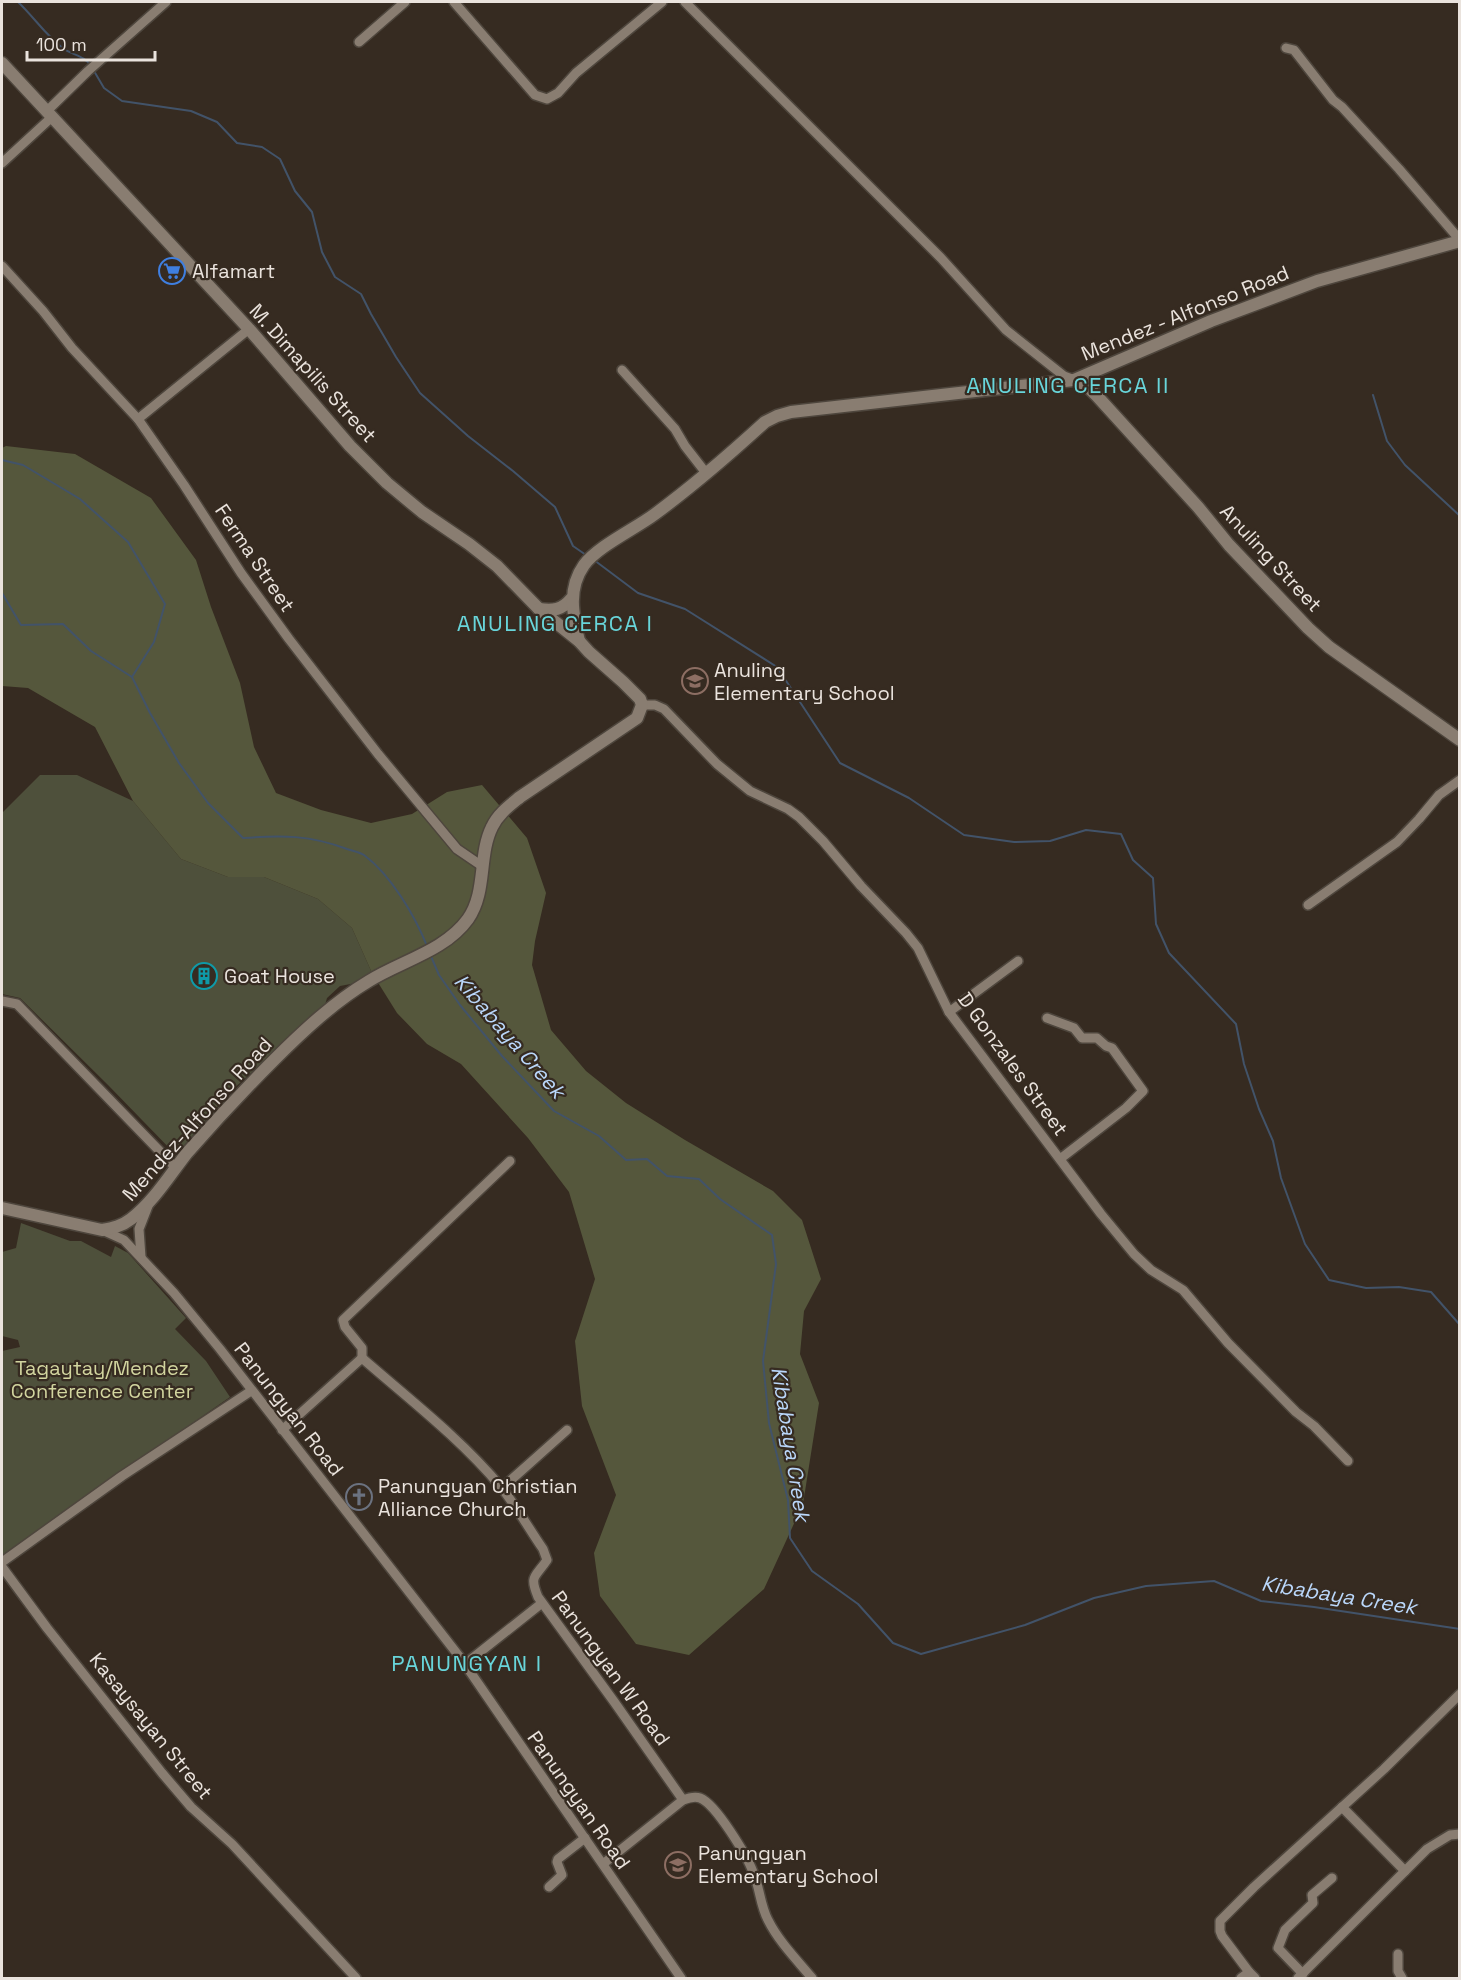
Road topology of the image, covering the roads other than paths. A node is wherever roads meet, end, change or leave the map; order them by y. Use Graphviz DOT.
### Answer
graph roads {
  1 [pos="166,2"];
  2 [pos="405,2"];
  3 [pos="454,2"];
  4 [pos="662,2"];
  5 [pos="685,2"];
  6 [pos="359,42"];
  7 [pos="1286,48"];
  8 [pos="2,63"];
  9 [pos="50,114"];
  10 [pos="2,163"];
  11 [pos="1460,241"];
  12 [pos="2,266"];
  13 [pos="249,329"];
  14 [pos="622,370"];
  15 [pos="1074,380"];
  16 [pos="138,420"];
  17 [pos="706,473"];
  18 [pos="571,599"];
  19 [pos="539,609"];
  20 [pos="579,641"];
  21 [pos="642,705"];
  22 [pos="1460,740"];
  23 [pos="1460,780"];
  24 [pos="482,866"];
  25 [pos="1308,906"];
  26 [pos="1018,961"];
  27 [pos="2,1001"];
  28 [pos="949,1012"];
  29 [pos="1047,1018"];
  30 [pos="1060,1159"];
  31 [pos="510,1161"];
  32 [pos="176,1168"];
  33 [pos="149,1204"];
  34 [pos="2,1208"];
  35 [pos="102,1230"];
  36 [pos="141,1257"];
  37 [pos="362,1358"];
  38 [pos="251,1391"];
  39 [pos="282,1430"];
  40 [pos="567,1430"];
  41 [pos="1348,1461"];
  42 [pos="502,1488"];
  43 [pos="2,1562"];
  44 [pos="2,1567"];
  45 [pos="542,1603"];
  46 [pos="465,1664"];
  47 [pos="1460,1694"];
  48 [pos="683,1800"];
  49 [pos="1342,1807"];
  50 [pos="1460,1834"];
  51 [pos="585,1838"];
  52 [pos="603,1864"];
  53 [pos="1406,1871"];
  54 [pos="1332,1878"];
  55 [pos="549,1887"];
  56 [pos="1398,1954"];
  57 [pos="1248,1976"];
  58 [pos="1300,1976"];
  59 [pos="356,1978"];
  60 [pos="681,1978"];
  61 [pos="812,1978"];
  62 [pos="1402,1978"];
  1 -- 9 [label="street"];
  2 -- 6 [label="street"];
  3 -- 4 [label="street"];
  5 -- 15 [label="street"];
  7 -- 11 [label="street"];
  8 -- 9 [label="main road, M. Dimapilis Street"];
  9 -- 10 [label="street"];
  9 -- 13 [label="main road, M. Dimapilis Street"];
  11 -- 15 [label="main road, Mendez - Alfonso Road"];
  12 -- 16 [label="street, Ferma Street"];
  13 -- 16 [label="street"];
  13 -- 19 [label="main road, M. Dimapilis Street"];
  14 -- 17 [label="street"];
  15 -- 17 [label="main road, Mendez - Alfonso Road"];
  15 -- 22 [label="main road, Anuling Street"];
  16 -- 24 [label="street, Ferma Street"];
  17 -- 18 [label="main road, Mendez - Alfonso Road"];
  18 -- 19 [label="main road"];
  18 -- 20 [label="main road"];
  19 -- 20 [label="main road, M. Dimapilis Street"];
  20 -- 21 [label="main road"];
  21 -- 24 [label="main road, Mendez-Alfonso Road"];
  21 -- 28 [label="street, D Gonzales Street"];
  23 -- 25 [label="street"];
  24 -- 32 [label="main road, Mendez-Alfonso Road"];
  26 -- 28 [label="street"];
  27 -- 32 [label="street"];
  28 -- 30 [label="street, D Gonzales Street"];
  29 -- 30 [label="street"];
  30 -- 41 [label="street, D Gonzales Street"];
  31 -- 37 [label="street"];
  32 -- 33 [label="main road, Mendez-Alfonso Road"];
  33 -- 35 [label="main road, Mendez-Alfonso Road"];
  33 -- 36 [label="street"];
  34 -- 35 [label="main road"];
  35 -- 36 [label="street, Panungyan Road"];
  36 -- 38 [label="street, Panungyan Road"];
  37 -- 39 [label="street"];
  37 -- 42 [label="street, Panungyan W Road"];
  38 -- 39 [label="street, Panungyan Road"];
  38 -- 43 [label="street"];
  39 -- 46 [label="street, Panungyan Road"];
  40 -- 42 [label="street"];
  42 -- 45 [label="street, Panungyan W Road"];
  44 -- 59 [label="street, Kasaysayan Street"];
  45 -- 46 [label="street"];
  45 -- 48 [label="street, Panungyan W Road"];
  46 -- 51 [label="street, Panungyan Road"];
  47 -- 49 [label="street"];
  48 -- 52 [label="street"];
  48 -- 61 [label="street"];
  49 -- 53 [label="street"];
  49 -- 57 [label="street"];
  50 -- 53 [label="street"];
  51 -- 52 [label="street, Panungyan Road"];
  51 -- 55 [label="street"];
  52 -- 60 [label="street, Panungyan Road"];
  53 -- 58 [label="street"];
  54 -- 58 [label="street"];
  56 -- 62 [label="street"];
}
